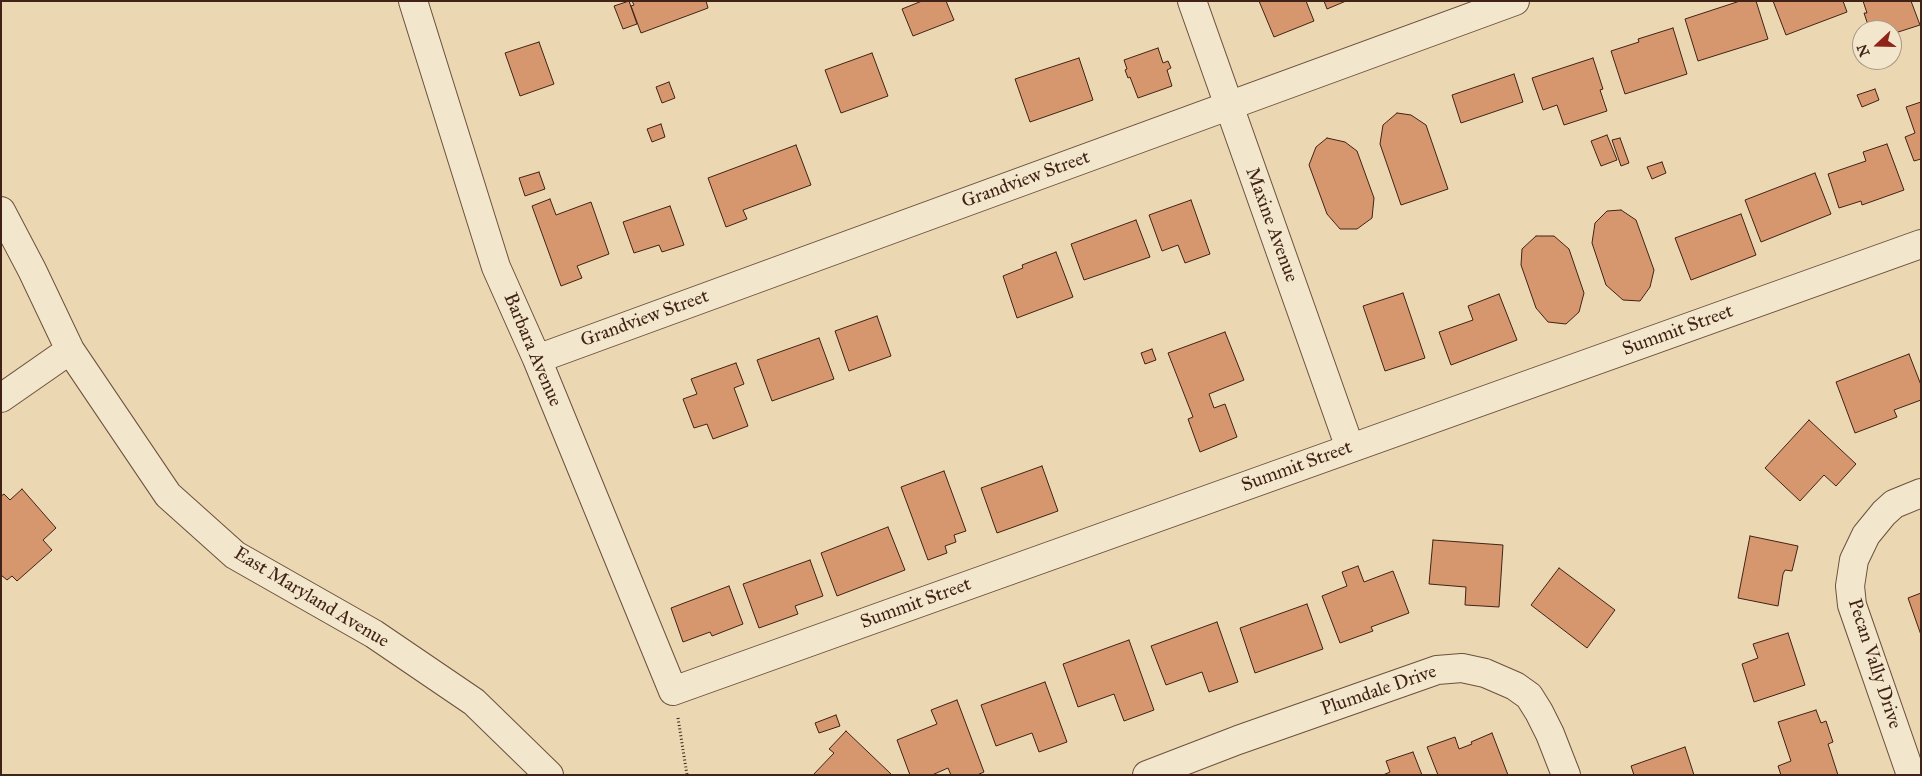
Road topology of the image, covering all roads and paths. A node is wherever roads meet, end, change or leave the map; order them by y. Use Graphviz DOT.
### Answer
graph roads {
  1 [pos="413,1"];
  2 [pos="1192,1"];
  3 [pos="1515,1"];
  4 [pos="1228,105"];
  5 [pos="1,210"];
  6 [pos="1921,244"];
  7 [pos="70,350"];
  8 [pos="537,359"];
  9 [pos="1,398"];
  10 [pos="1350,448"];
  11 [pos="1921,493"];
  12 [pos="673,690"];
  13 [pos="549,775"];
  14 [pos="687,775"];
  15 [pos="1147,775"];
  16 [pos="1566,775"];
  17 [pos="1911,775"];
  1 -- 8 [label="street, Barbara Avenue"];
  2 -- 4 [label="street, Maxine Avenue"];
  3 -- 4 [label="street, Grandview Street"];
  4 -- 8 [label="street, Grandview Street"];
  4 -- 10 [label="street, Maxine Avenue"];
  5 -- 7 [label="street, East Maryland Avenue"];
  6 -- 10 [label="street, Summit Street"];
  7 -- 9 [label="street"];
  7 -- 13 [label="street, East Maryland Avenue"];
  8 -- 12 [label="street, Barbara Avenue"];
  10 -- 12 [label="street, Summit Street"];
  11 -- 17 [label="street, Pecan Vally Drive"];
  12 -- 14 [label="path"];
  15 -- 16 [label="street, Plumdale Drive"];
}
